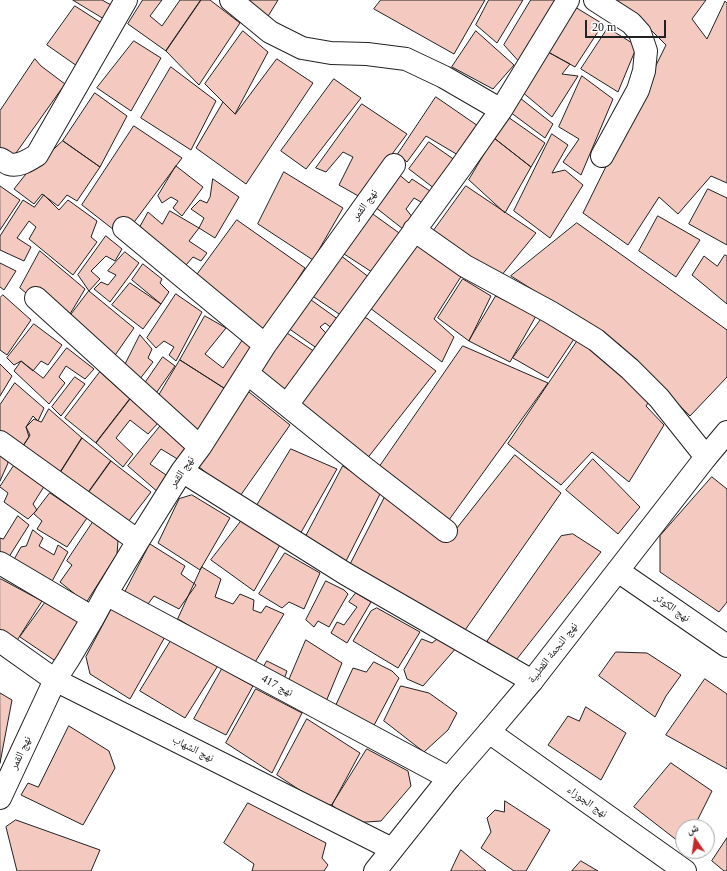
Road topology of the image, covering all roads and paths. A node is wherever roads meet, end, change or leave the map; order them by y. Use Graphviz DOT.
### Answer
graph roads {
  1 [pos="126,0"];
  2 [pos="231,0"];
  3 [pos="568,0"];
  4 [pos="595,0"];
  5 [pos="501,110"];
  6 [pos="602,156"];
  7 [pos="0,159"];
  8 [pos="394,165"];
  9 [pos="124,228"];
  10 [pos="414,230"];
  11 [pos="36,298"];
  12 [pos="265,345"];
  13 [pos="247,373"];
  14 [pos="287,405"];
  15 [pos="727,432"];
  16 [pos="0,442"];
  17 [pos="200,447"];
  18 [pos="706,457"];
  19 [pos="182,471"];
  20 [pos="446,531"];
  21 [pos="138,541"];
  22 [pos="0,562"];
  23 [pos="618,571"];
  24 [pos="106,594"];
  25 [pos="93,618"];
  26 [pos="0,641"];
  27 [pos="727,646"];
  28 [pos="55,680"];
  29 [pos="532,681"];
  30 [pos="489,732"];
  31 [pos="449,778"];
  32 [pos="0,798"];
  33 [pos="392,850"];
  34 [pos="376,871"];
  35 [pos="685,871"];
  1 -- 7 [label="street"];
  2 -- 5 [label="street"];
  3 -- 5 [label="street"];
  4 -- 6 [label="street"];
  5 -- 10 [label="street"];
  8 -- 12 [label="street, نهج القمر"];
  9 -- 12 [label="street"];
  10 -- 14 [label="street"];
  10 -- 18 [label="street"];
  11 -- 17 [label="street"];
  12 -- 13 [label="street, نهج القمر"];
  13 -- 14 [label="street"];
  13 -- 17 [label="street, نهج القمر"];
  14 -- 20 [label="street"];
  15 -- 18 [label="street, نهج النجمة القطبية"];
  16 -- 21 [label="street"];
  17 -- 19 [label="street, نهج القمر"];
  18 -- 23 [label="street, نهج النجمة القطبية"];
  19 -- 21 [label="street, نهج القمر"];
  19 -- 29 [label="street"];
  21 -- 24 [label="street, نهج القمر"];
  22 -- 25 [label="street"];
  23 -- 27 [label="street, نهج الكوثر"];
  23 -- 29 [label="street, نهج النجمة القطبية"];
  24 -- 25 [label="street, نهج القمر"];
  24 -- 31 [label="street, نهج 417"];
  25 -- 28 [label="street, نهج القمر"];
  26 -- 28 [label="street, نهج الشهاب"];
  28 -- 32 [label="street, نهج القمر"];
  28 -- 33 [label="street, نهج الشهاب"];
  29 -- 30 [label="street, نهج النجمة القطبية"];
  30 -- 31 [label="street, نهج النجمة القطبية"];
  30 -- 35 [label="street, نهج الجوزاء"];
  31 -- 33 [label="street, نهج النجمة القطبية"];
  33 -- 34 [label="street, نهج النجمة القطبية"];
}
